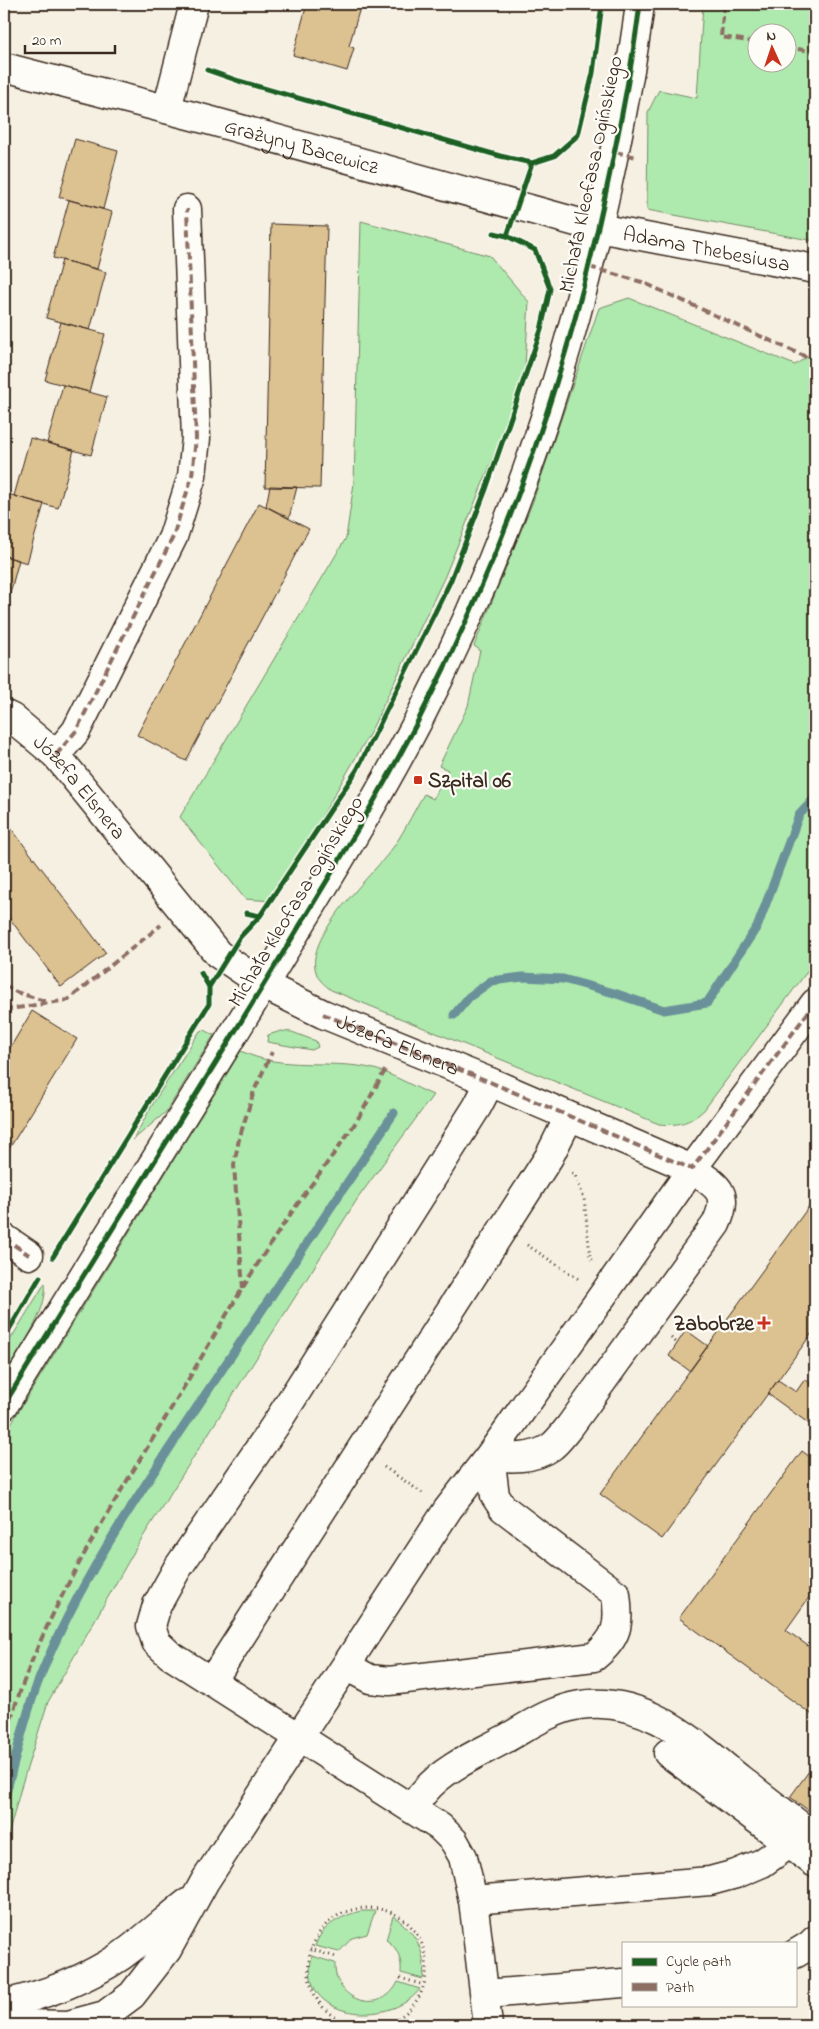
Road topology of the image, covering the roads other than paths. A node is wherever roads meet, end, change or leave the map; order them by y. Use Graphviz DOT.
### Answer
graph roads {
  1 [pos="194,4"];
  2 [pos="640,4"];
  3 [pos="4,68"];
  4 [pos="167,109"];
  5 [pos="187,209"];
  6 [pos="598,228"];
  7 [pos="815,269"];
  8 [pos="4,714"];
  9 [pos="56,756"];
  10 [pos="264,985"];
  11 [pos="815,1003"];
  12 [pos="490,1082"];
  13 [pos="569,1116"];
  14 [pos="692,1169"];
  15 [pos="4,1238"];
  16 [pos="29,1255"];
  17 [pos="4,1405"];
  18 [pos="490,1455"];
  19 [pos="346,1666"];
  20 [pos="212,1681"];
  21 [pos="298,1738"];
  22 [pos="668,1753"];
  23 [pos="412,1809"];
  24 [pos="815,1837"];
  25 [pos="789,1844"];
  26 [pos="815,1863"];
  27 [pos="196,1895"];
  28 [pos="473,1900"];
  29 [pos="815,1940"];
  30 [pos="796,1953"];
  31 [pos="622,1983"];
  32 [pos="486,1994"];
  33 [pos="4,2004"];
  34 [pos="4,2020"];
  35 [pos="112,2020"];
  36 [pos="488,2025"];
  1 -- 4 [label="street"];
  2 -- 6 [label="street, Michała Kleofasa Ogińskiego"];
  3 -- 4 [label="street, Grażyny Bacewicz"];
  4 -- 6 [label="street, Grażyny Bacewicz"];
  5 -- 9 [label="street"];
  6 -- 7 [label="street, Adama Thebesiusa"];
  6 -- 10 [label="street, Michała Kleofasa Ogińskiego"];
  8 -- 9 [label="street, Józefa Elsnera"];
  9 -- 10 [label="street, Józefa Elsnera"];
  10 -- 12 [label="street, Józefa Elsnera"];
  10 -- 17 [label="street, Michała Kleofasa Ogińskiego"];
  11 -- 14 [label="street"];
  12 -- 13 [label="street, Józefa Elsnera"];
  12 -- 20 [label="street"];
  13 -- 14 [label="street, Józefa Elsnera"];
  13 -- 20 [label="street"];
  14 -- 18 [label="street"];
  14 -- 18 [label="street, Józefa Elsnera"];
  15 -- 16 [label="street"];
  18 -- 19 [label="street"];
  18 -- 19 [label="street"];
  19 -- 21 [label="street"];
  20 -- 21 [label="street"];
  21 -- 23 [label="street"];
  21 -- 27 [label="street"];
  22 -- 25 [label="street"];
  23 -- 24 [label="street"];
  23 -- 28 [label="street"];
  25 -- 26 [label="street"];
  25 -- 28 [label="street"];
  27 -- 33 [label="street"];
  27 -- 35 [label="street"];
  28 -- 32 [label="street"];
  29 -- 30 [label="street"];
  31 -- 32 [label="street"];
  32 -- 36 [label="street"];
  34 -- 35 [label="street"];
}
